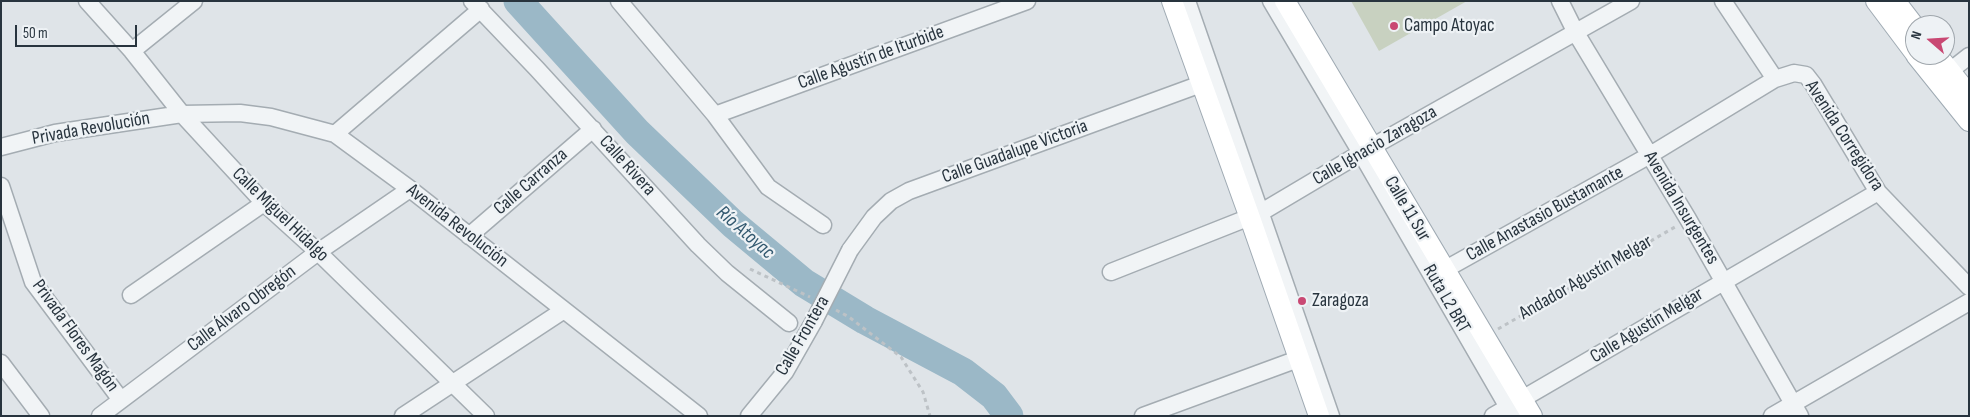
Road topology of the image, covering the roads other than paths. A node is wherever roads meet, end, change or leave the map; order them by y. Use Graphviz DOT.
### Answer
graph roads {
  1 [pos="87,1"];
  2 [pos="194,1"];
  3 [pos="619,1"];
  4 [pos="1027,1"];
  5 [pos="1172,1"];
  6 [pos="1187,1"];
  7 [pos="1271,1"];
  8 [pos="1284,1"];
  9 [pos="1560,1"];
  10 [pos="1630,1"];
  11 [pos="1723,1"];
  12 [pos="1876,1"];
  13 [pos="1895,1"];
  14 [pos="476,5"];
  15 [pos="1906,15"];
  16 [pos="1576,33"];
  17 [pos="1905,39"];
  18 [pos="132,51"];
  19 [pos="1969,56"];
  20 [pos="1930,65"];
  21 [pos="1940,65"];
  22 [pos="1943,76"];
  23 [pos="1774,78"];
  24 [pos="1201,84"];
  25 [pos="1969,95"];
  26 [pos="182,114"];
  27 [pos="715,115"];
  28 [pos="1969,121"];
  29 [pos="592,129"];
  30 [pos="335,134"];
  31 [pos="1,147"];
  32 [pos="1366,150"];
  33 [pos="1650,155"];
  34 [pos="1,186"];
  35 [pos="410,189"];
  36 [pos="1878,192"];
  37 [pos="264,203"];
  38 [pos="1255,215"];
  39 [pos="823,225"];
  40 [pos="469,236"];
  41 [pos="850,250"];
  42 [pos="318,252"];
  43 [pos="1444,270"];
  44 [pos="1111,272"];
  45 [pos="1724,281"];
  46 [pos="1969,287"];
  47 [pos="131,295"];
  48 [pos="1969,302"];
  49 [pos="564,310"];
  50 [pos="789,323"];
  51 [pos="1298,359"];
  52 [pos="1,363"];
  53 [pos="452,383"];
  54 [pos="121,400"];
  55 [pos="1519,410"];
  56 [pos="1796,410"];
  57 [pos="41,416"];
  58 [pos="100,416"];
  59 [pos="404,416"];
  60 [pos="486,416"];
  61 [pos="700,416"];
  62 [pos="749,416"];
  63 [pos="1143,416"];
  64 [pos="1319,416"];
  65 [pos="1332,416"];
  66 [pos="1493,416"];
  67 [pos="1772,416"];
  1 -- 18 [label="street, Calle Miguel Hidalgo"];
  2 -- 18 [label="street"];
  3 -- 27 [label="street"];
  4 -- 27 [label="street, Calle Agustín de Iturbide"];
  5 -- 24 [label="main road"];
  6 -- 38 [label="street"];
  7 -- 32 [label="street, Ruta L2 BRT"];
  8 -- 32 [label="main road, Calle 11 Sur"];
  9 -- 16 [label="street, Avenida Insurgentes"];
  10 -- 16 [label="street, Calle Ignacio Zaragoza"];
  11 -- 23 [label="street, Avenida Corregidora"];
  12 -- 17 [label="main road"];
  13 -- 15 [label="main road"];
  14 -- 29 [label="street, Calle Rivera"];
  14 -- 30 [label="street"];
  16 -- 32 [label="street, Calle Ignacio Zaragoza"];
  16 -- 33 [label="street, Avenida Insurgentes"];
  18 -- 26 [label="street, Calle Miguel Hidalgo"];
  19 -- 22 [label="street"];
  20 -- 22 [label="main road"];
  21 -- 22 [label="main road"];
  22 -- 25 [label="main road"];
  22 -- 28 [label="main road"];
  23 -- 33 [label="street, Calle Anastasio Bustamante"];
  23 -- 36 [label="street, Avenida Corregidora"];
  24 -- 38 [label="main road"];
  24 -- 41 [label="street, Calle Guadalupe Victoria"];
  26 -- 30 [label="street, Avenida Revolución"];
  26 -- 31 [label="street, Privada Revolución"];
  26 -- 37 [label="street, Calle Miguel Hidalgo"];
  27 -- 39 [label="street"];
  29 -- 40 [label="street, Calle Carranza"];
  29 -- 50 [label="street, Calle Rivera"];
  30 -- 35 [label="street, Avenida Revolución"];
  32 -- 38 [label="street, Calle Ignacio Zaragoza"];
  32 -- 43 [label="main road, Calle 11 Sur"];
  32 -- 55 [label="street, Ruta L2 BRT"];
  33 -- 43 [label="street, Calle Anastasio Bustamante"];
  33 -- 45 [label="street, Avenida Insurgentes"];
  34 -- 54 [label="street, Privada Flores Magón"];
  35 -- 40 [label="street, Avenida Revolución"];
  35 -- 42 [label="street, Calle Álvaro Obregón"];
  36 -- 45 [label="street, Calle Agustín Melgar"];
  36 -- 46 [label="street, Avenida Corregidora"];
  37 -- 42 [label="street, Calle Miguel Hidalgo"];
  37 -- 47 [label="street"];
  38 -- 44 [label="street, Calle Ignacio Zaragoza"];
  38 -- 51 [label="main road"];
  38 -- 65 [label="street"];
  40 -- 49 [label="street, Avenida Revolución"];
  41 -- 62 [label="street, Calle Frontera, bridge"];
  42 -- 53 [label="street, Calle Miguel Hidalgo"];
  42 -- 54 [label="street, Calle Álvaro Obregón"];
  43 -- 55 [label="main road, Calle 11 Sur"];
  45 -- 55 [label="street, Calle Agustín Melgar"];
  45 -- 56 [label="street, Avenida Insurgentes"];
  48 -- 56 [label="street"];
  49 -- 53 [label="street"];
  49 -- 61 [label="street, Avenida Revolución"];
  51 -- 63 [label="street"];
  51 -- 64 [label="main road"];
  52 -- 57 [label="street"];
  53 -- 59 [label="street"];
  53 -- 60 [label="street, Calle Miguel Hidalgo"];
  54 -- 58 [label="street, Calle Álvaro Obregón"];
  55 -- 66 [label="street, Calle Agustín Melgar"];
  56 -- 67 [label="street"];
}
